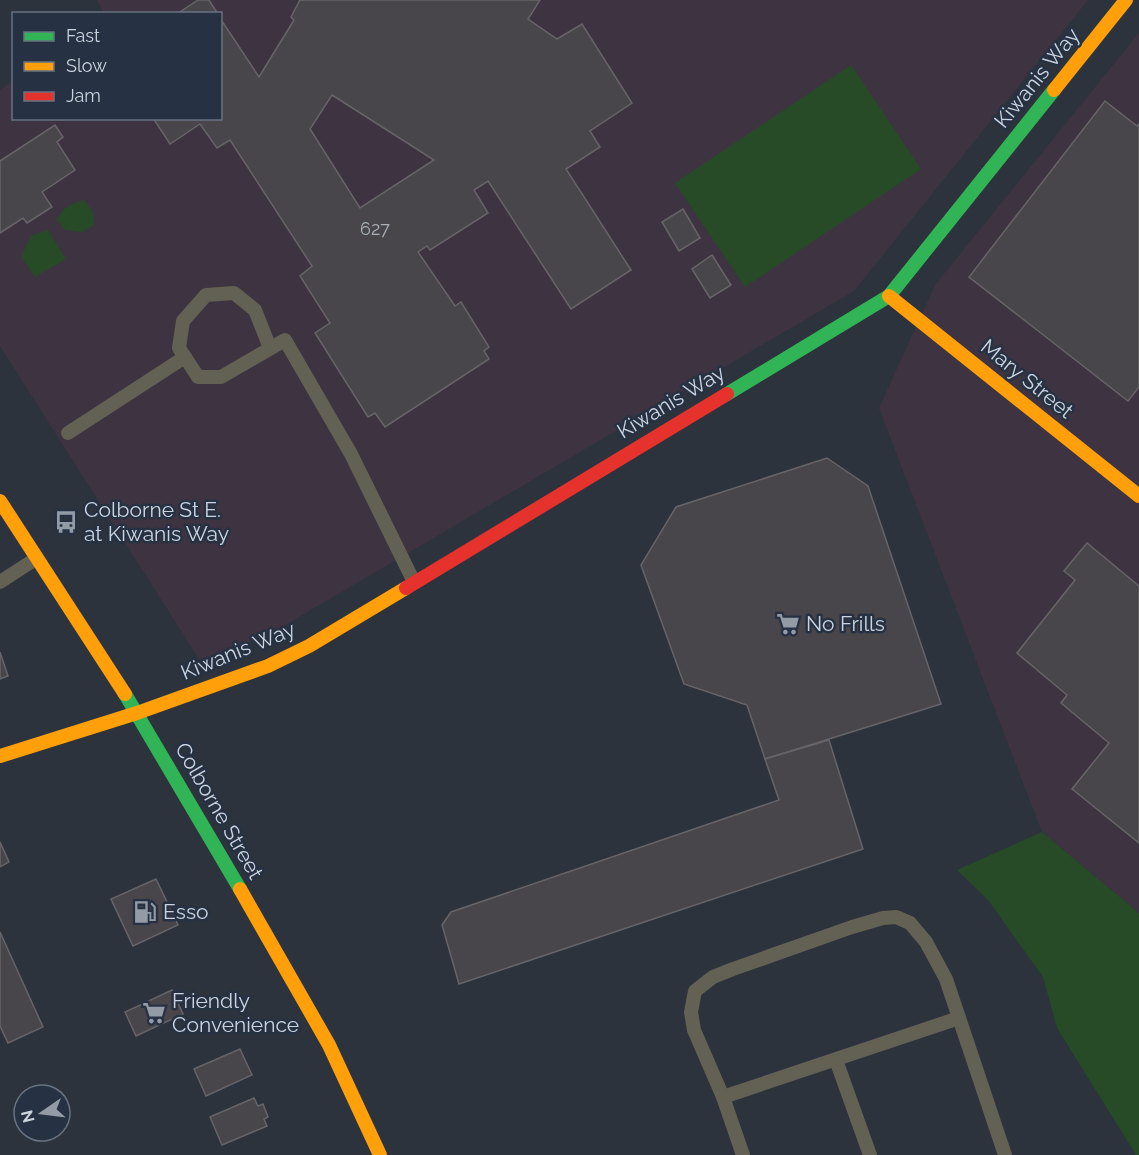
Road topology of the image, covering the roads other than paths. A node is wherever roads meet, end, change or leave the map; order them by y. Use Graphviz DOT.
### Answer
graph roads {
  1 [pos="1126,0"];
  2 [pos="889,296"];
  3 [pos="270,348"];
  4 [pos="185,357"];
  5 [pos="68,433"];
  6 [pos="1139,496"];
  7 [pos="0,501"];
  8 [pos="37,558"];
  9 [pos="0,582"];
  10 [pos="414,582"];
  11 [pos="137,713"];
  12 [pos="0,756"];
  13 [pos="959,1018"];
  14 [pos="836,1060"];
  15 [pos="723,1097"];
  16 [pos="368,1128"];
  17 [pos="371,1155"];
  18 [pos="380,1155"];
  19 [pos="743,1155"];
  20 [pos="870,1155"];
  21 [pos="1005,1155"];
  1 -- 2 [label="street, Kiwanis Way"];
  2 -- 6 [label="street, Mary Street"];
  2 -- 10 [label="street, Kiwanis Way"];
  3 -- 4 [label="lane"];
  3 -- 4 [label="lane"];
  3 -- 10 [label="lane"];
  4 -- 5 [label="lane"];
  7 -- 8 [label="street, Colborne Street"];
  8 -- 9 [label="lane"];
  8 -- 11 [label="street, Colborne Street"];
  10 -- 11 [label="street, Kiwanis Way"];
  11 -- 12 [label="street, Kiwanis Way"];
  11 -- 16 [label="street, Colborne Street"];
  13 -- 14 [label="lane"];
  13 -- 15 [label="lane"];
  13 -- 21 [label="lane"];
  14 -- 15 [label="lane"];
  14 -- 20 [label="lane"];
  15 -- 19 [label="lane"];
  16 -- 17 [label="street"];
  16 -- 18 [label="street, Colborne Street"];
}
